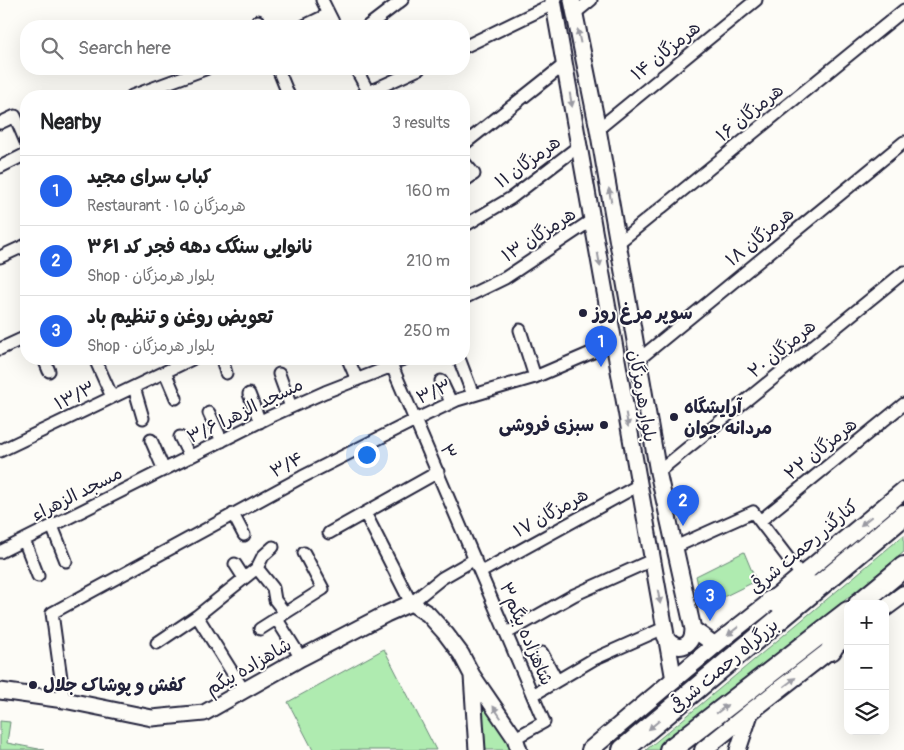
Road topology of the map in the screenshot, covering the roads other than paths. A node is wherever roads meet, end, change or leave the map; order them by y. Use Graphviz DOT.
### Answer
graph roads {
  1 [pos="322,0"];
  2 [pos="402,0"];
  3 [pos="591,0"];
  4 [pos="756,0"];
  5 [pos="553,2"];
  6 [pos="573,7"];
  7 [pos="904,10"];
  8 [pos="329,14"];
  9 [pos="316,20"];
  10 [pos="332,20"];
  11 [pos="376,20"];
  12 [pos="470,44"];
  13 [pos="565,64"];
  14 [pos="189,75"];
  15 [pos="280,75"];
  16 [pos="358,75"];
  17 [pos="406,75"];
  18 [pos="148,90"];
  19 [pos="287,90"];
  20 [pos="362,90"];
  21 [pos="375,90"];
  22 [pos="0,123"];
  23 [pos="20,126"];
  24 [pos="598,129"];
  25 [pos="470,139"];
  26 [pos="904,142"];
  27 [pos="579,146"];
  28 [pos="20,157"];
  29 [pos="0,167"];
  30 [pos="592,220"];
  31 [pos="470,222"];
  32 [pos="618,243"];
  33 [pos="20,248"];
  34 [pos="0,257"];
  35 [pos="904,272"];
  36 [pos="470,295"];
  37 [pos="520,330"];
  38 [pos="20,340"];
  39 [pos="614,343"];
  40 [pos="0,349"];
  41 [pos="638,360"];
  42 [pos="47,365"];
  43 [pos="98,365"];
  44 [pos="180,365"];
  45 [pos="224,365"];
  46 [pos="351,365"];
  47 [pos="386,365"];
  48 [pos="391,365"];
  49 [pos="462,365"];
  50 [pos="50,371"];
  51 [pos="165,372"];
  52 [pos="226,373"];
  53 [pos="279,374"];
  54 [pos="535,377"];
  55 [pos="357,380"];
  56 [pos="441,381"];
  57 [pos="134,387"];
  58 [pos="249,394"];
  59 [pos="473,395"];
  60 [pos="112,397"];
  61 [pos="176,398"];
  62 [pos="451,402"];
  63 [pos="904,404"];
  64 [pos="291,407"];
  65 [pos="209,413"];
  66 [pos="143,418"];
  67 [pos="415,420"];
  68 [pos="260,422"];
  69 [pos="180,437"];
  70 [pos="151,440"];
  71 [pos="222,441"];
  72 [pos="0,451"];
  73 [pos="190,457"];
  74 [pos="164,470"];
  75 [pos="438,472"];
  76 [pos="658,472"];
  77 [pos="144,480"];
  78 [pos="639,485"];
  79 [pos="904,490"];
  80 [pos="365,513"];
  81 [pos="234,514"];
  82 [pos="904,515"];
  83 [pos="757,516"];
  84 [pos="52,526"];
  85 [pos="329,533"];
  86 [pos="244,535"];
  87 [pos="24,540"];
  88 [pos="273,547"];
  89 [pos="675,547"];
  90 [pos="0,552"];
  91 [pos="304,553"];
  92 [pos="475,559"];
  93 [pos="66,560"];
  94 [pos="652,560"];
  95 [pos="235,564"];
  96 [pos="904,567"];
  97 [pos="257,568"];
  98 [pos="481,572"];
  99 [pos="801,575"];
  100 [pos="38,576"];
  101 [pos="244,578"];
  102 [pos="825,582"];
  103 [pos="904,594"];
  104 [pos="864,600"];
  105 [pos="771,601"];
  106 [pos="411,603"];
  107 [pos="889,605"];
  108 [pos="844,615"];
  109 [pos="197,616"];
  110 [pos="280,616"];
  111 [pos="844,626"];
  112 [pos="260,628"];
  113 [pos="693,629"];
  114 [pos="665,632"];
  115 [pos="507,633"];
  116 [pos="844,640"];
  117 [pos="157,643"];
  118 [pos="715,645"];
  119 [pos="831,650"];
  120 [pos="542,653"];
  121 [pos="301,658"];
  122 [pos="472,675"];
  123 [pos="674,680"];
  124 [pos="557,681"];
  125 [pos="0,691"];
  126 [pos="244,691"];
  127 [pos="533,695"];
  128 [pos="64,700"];
  129 [pos="751,711"];
  130 [pos="517,744"];
  131 [pos="477,750"];
  132 [pos="590,750"];
  133 [pos="623,750"];
  134 [pos="670,750"];
  135 [pos="703,750"];
  136 [pos="738,750"];
  1 -- 8 [label="street"];
  2 -- 11 [label="street"];
  3 -- 6 [label="street"];
  4 -- 24 [label="street, هرمزگان ۱۴"];
  5 -- 12 [label="street"];
  5 -- 13 [label="street, بلوار هرمزگان"];
  24 -- 6 [label="street, بلوار هرمزگان, one-way"];
  7 -- 32 [label="street, هرمزگان ۱۶"];
  8 -- 9 [label="street"];
  8 -- 10 [label="street"];
  13 -- 25 [label="street"];
  13 -- 27 [label="street, بلوار هرمزگان, one-way"];
  14 -- 18 [label="street"];
  15 -- 19 [label="street"];
  16 -- 20 [label="street"];
  17 -- 21 [label="street"];
  22 -- 23 [label="street"];
  32 -- 24 [label="street, بلوار هرمزگان, one-way"];
  26 -- 41 [label="street, هرمزگان ۱۸"];
  27 -- 30 [label="street, بلوار هرمزگان"];
  27 -- 31 [label="street, هرمزگان ۱۱"];
  28 -- 29 [label="street"];
  30 -- 36 [label="street, هرمزگان ۱۳"];
  30 -- 39 [label="street, بلوار هرمزگان, one-way"];
  32 -- 41 [label="street, بلوار هرمزگان"];
  33 -- 34 [label="street"];
  35 -- 76 [label="street, هرمزگان ۲۰"];
  37 -- 54 [label="street"];
  38 -- 40 [label="street"];
  39 -- 54 [label="street, ۳/۳"];
  39 -- 78 [label="street, بلوار هرمزگان, one-way"];
  41 -- 76 [label="street, بلوار هرمزگان"];
  42 -- 50 [label="street"];
  43 -- 60 [label="street"];
  44 -- 51 [label="street, ۱۳/۳"];
  45 -- 52 [label="street"];
  46 -- 55 [label="street"];
  47 -- 55 [label="street, مسجد الزهرا ۳/۶"];
  48 -- 67 [label="street, ۳"];
  49 -- 59 [label="street"];
  51 -- 57 [label="street, ۱۳/۳"];
  51 -- 61 [label="street"];
  53 -- 64 [label="street"];
  54 -- 59 [label="street, ۳/۳"];
  55 -- 64 [label="street, مسجد الزهرا ۳/۶"];
  56 -- 62 [label="street"];
  57 -- 60 [label="street, ۱۳/۳"];
  57 -- 66 [label="street"];
  58 -- 68 [label="street"];
  59 -- 62 [label="street, ۳/۳"];
  60 -- 72 [label="street, ۱۳/۳"];
  62 -- 67 [label="street, ۳/۳"];
  63 -- 83 [label="street, هرمزگان ۲۲"];
  64 -- 68 [label="street, مسجد الزهرا ۳/۶"];
  65 -- 71 [label="street"];
  67 -- 75 [label="street, ۳"];
  67 -- 81 [label="street, ۳/۴"];
  68 -- 71 [label="street, مسجد الزهرا ۳/۶"];
  69 -- 73 [label="street"];
  70 -- 74 [label="street"];
  71 -- 73 [label="street, مسجد الزهرا ۳/۶"];
  73 -- 74 [label="street, مسجد الزهرا ۳/۶"];
  74 -- 77 [label="street, مسجد الزهرا ۳/۶"];
  75 -- 80 [label="street"];
  75 -- 92 [label="street, ۳"];
  76 -- 89 [label="street, بلوار هرمزگان"];
  77 -- 84 [label="street, مسجد الزهراء"];
  78 -- 94 [label="street, بلوار هرمزگان"];
  78 -- 98 [label="street, هرمزگان ۱۷"];
  79 -- 99 [label="main road, کنارگذر رحمت شرقی, one-way"];
  80 -- 85 [label="street"];
  80 -- 106 [label="street"];
  81 -- 86 [label="street"];
  81 -- 128 [label="street, ۳/۴"];
  82 -- 102 [label="highway, بزرگراه رحمت شرقی"];
  83 -- 89 [label="street, هرمزگان ۲۲"];
  83 -- 99 [label="street"];
  84 -- 87 [label="street, مسجد الزهراء"];
  84 -- 93 [label="street"];
  87 -- 90 [label="street, مسجد الزهراء"];
  87 -- 100 [label="street"];
  88 -- 97 [label="street"];
  89 -- 113 [label="street, بلوار هرمزگان"];
  91 -- 110 [label="street"];
  92 -- 98 [label="street, ۳شاهزاده بیگم"];
  92 -- 106 [label="street"];
  94 -- 114 [label="street, بلوار هرمزگان, one-way"];
  94 -- 115 [label="street"];
  95 -- 101 [label="street"];
  96 -- 104 [label="highway"];
  97 -- 101 [label="street"];
  97 -- 110 [label="street"];
  98 -- 115 [label="street, ۳شاهزاده بیگم"];
  99 -- 105 [label="main road, کنارگذر رحمت شرقی"];
  101 -- 109 [label="street"];
  102 -- 105 [label="highway"];
  102 -- 133 [label="highway, بزرگراه رحمت شرقی, one-way"];
  103 -- 107 [label="main road"];
  105 -- 118 [label="main road, کنارگذر رحمت شرقی, one-way"];
  106 -- 121 [label="street, شاهزاده بیگم"];
  106 -- 122 [label="street"];
  134 -- 108 [label="highway, بزرگراه رحمت شرقی, one-way"];
  109 -- 117 [label="street"];
  109 -- 126 [label="street"];
  110 -- 112 [label="street"];
  110 -- 121 [label="street"];
  111 -- 119 [label="highway"];
  113 -- 114 [label="street"];
  113 -- 118 [label="street"];
  114 -- 123 [label="street, بلوار هرمزگان"];
  114 -- 124 [label="street"];
  115 -- 127 [label="street, ۳شاهزاده بیگم"];
  116 -- 119 [label="main road"];
  118 -- 123 [label="main road, کنارگذر رحمت شرقی"];
  129 -- 119 [label="main road, one-way"];
  120 -- 124 [label="street"];
  121 -- 126 [label="street, شاهزاده بیگم"];
  130 -- 122 [label="street, one-way"];
  122 -- 131 [label="street"];
  123 -- 132 [label="main road, کنارگذر رحمت شرقی"];
  124 -- 127 [label="street"];
  125 -- 128 [label="street, شاهزاده بیگم"];
  126 -- 128 [label="street, شاهزاده بیگم"];
  127 -- 130 [label="street, ۳شاهزاده بیگم"];
  129 -- 135 [label="main road"];
  129 -- 136 [label="street"];
}
